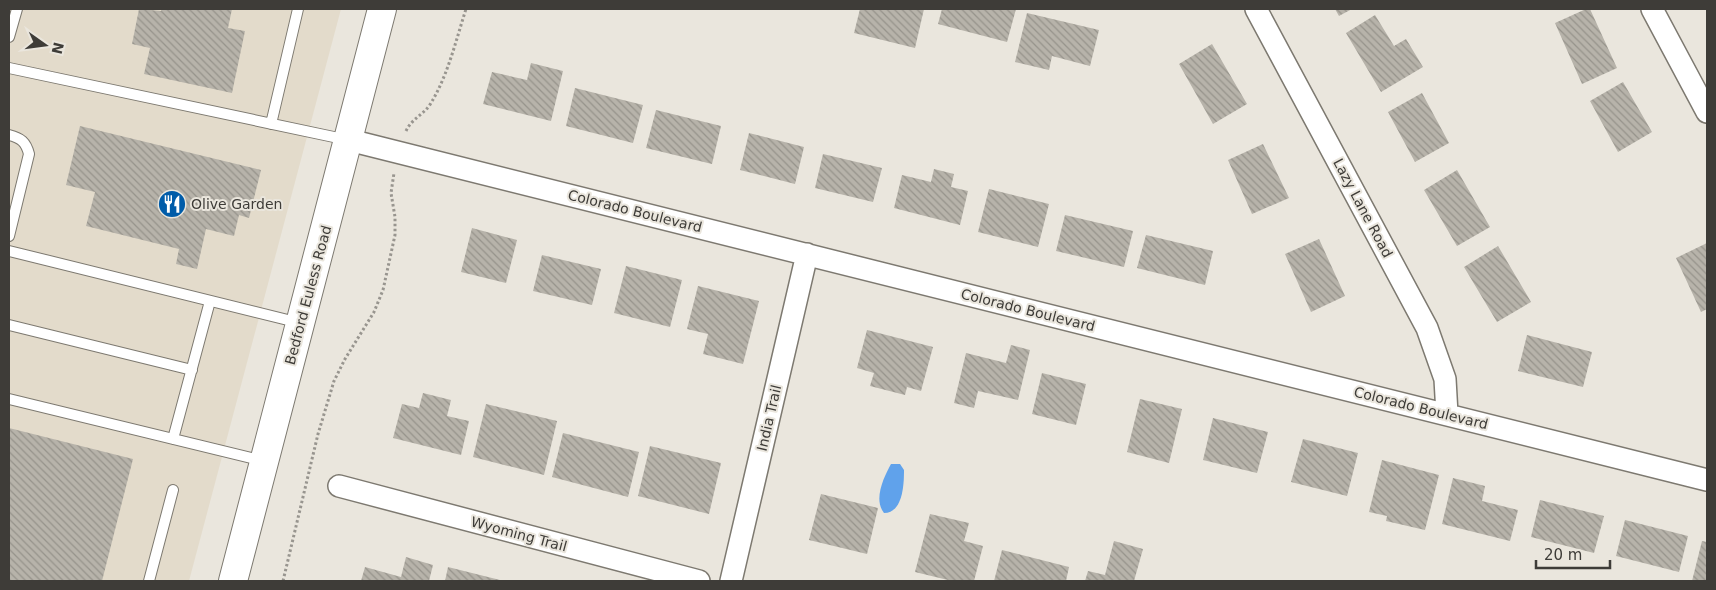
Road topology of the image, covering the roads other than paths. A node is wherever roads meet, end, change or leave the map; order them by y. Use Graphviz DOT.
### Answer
graph roads {
  1 [pos="17,9"];
  2 [pos="298,9"];
  3 [pos="379,9"];
  4 [pos="1256,9"];
  5 [pos="1652,9"];
  6 [pos="9,37"];
  7 [pos="9,68"];
  8 [pos="1707,112"];
  9 [pos="271,124"];
  10 [pos="9,135"];
  11 [pos="349,140"];
  12 [pos="9,236"];
  13 [pos="9,251"];
  14 [pos="807,254"];
  15 [pos="210,301"];
  16 [pos="300,324"];
  17 [pos="9,325"];
  18 [pos="192,370"];
  19 [pos="9,400"];
  20 [pos="1447,414"];
  21 [pos="174,439"];
  22 [pos="264,461"];
  23 [pos="1707,480"];
  24 [pos="339,486"];
  25 [pos="173,490"];
  26 [pos="149,581"];
  27 [pos="233,581"];
  28 [pos="699,581"];
  29 [pos="731,581"];
  1 -- 6 [label="lane"];
  2 -- 9 [label="lane"];
  3 -- 11 [label="main road, Bedford Euless Road"];
  4 -- 20 [label="street, Lazy Lane Road"];
  5 -- 8 [label="street"];
  7 -- 9 [label="lane"];
  9 -- 11 [label="lane"];
  10 -- 12 [label="lane"];
  11 -- 14 [label="street, Colorado Boulevard"];
  11 -- 16 [label="main road, Bedford Euless Road"];
  13 -- 15 [label="lane"];
  14 -- 20 [label="street, Colorado Boulevard"];
  14 -- 29 [label="street, India Trail"];
  15 -- 16 [label="lane"];
  15 -- 18 [label="lane"];
  16 -- 22 [label="main road, Bedford Euless Road"];
  17 -- 18 [label="lane"];
  18 -- 21 [label="lane"];
  19 -- 21 [label="lane"];
  20 -- 23 [label="street, Colorado Boulevard"];
  21 -- 22 [label="lane"];
  22 -- 27 [label="main road, Bedford Euless Road"];
  24 -- 28 [label="street, Wyoming Trail"];
  25 -- 26 [label="lane"];
}
